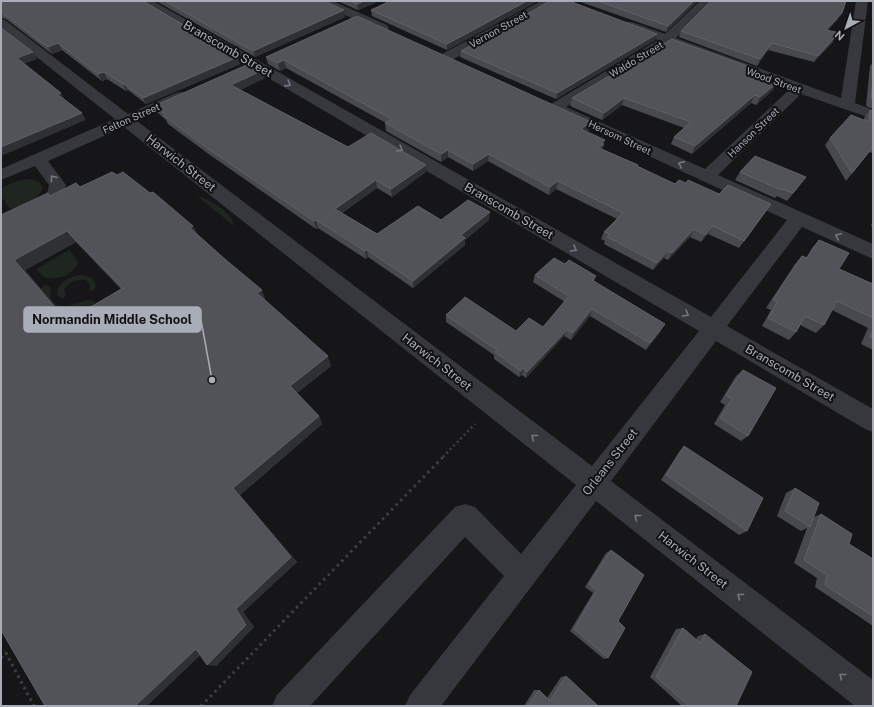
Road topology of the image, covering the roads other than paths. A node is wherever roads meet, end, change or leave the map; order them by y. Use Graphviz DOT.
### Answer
graph roads {
  1 [pos="145,1"];
  2 [pos="324,1"];
  3 [pos="550,1"];
  4 [pos="707,1"];
  5 [pos="862,1"];
  6 [pos="366,14"];
  7 [pos="615,21"];
  8 [pos="1,23"];
  9 [pos="345,23"];
  10 [pos="399,36"];
  11 [pos="667,40"];
  12 [pos="447,57"];
  13 [pos="798,89"];
  14 [pos="190,92"];
  15 [pos="549,104"];
  16 [pos="847,105"];
  17 [pos="873,115"];
  18 [pos="126,120"];
  19 [pos="38,159"];
  20 [pos="1,175"];
  21 [pos="707,176"];
  22 [pos="799,218"];
  23 [pos="1,224"];
  24 [pos="873,252"];
  25 [pos="713,329"];
  26 [pos="873,422"];
  27 [pos="594,483"];
  28 [pos="522,575"];
  29 [pos="873,700"];
  30 [pos="288,706"];
  31 [pos="421,706"];
  1 -- 25 [label="street, Branscomb Street, one-way"];
  2 -- 6 [label="street"];
  3 -- 12 [label="street, Vernon Street"];
  4 -- 11 [label="street, Waldo Street"];
  5 -- 16 [label="street"];
  6 -- 9 [label="street"];
  6 -- 10 [label="street"];
  7 -- 11 [label="street, Wood Street"];
  8 -- 18 [label="street, Harwich Street"];
  11 -- 13 [label="street, Wood Street"];
  11 -- 15 [label="street, Waldo Street"];
  13 -- 16 [label="street, Wood Street"];
  13 -- 21 [label="street, Hanson Street"];
  14 -- 18 [label="street, Felton Street"];
  21 -- 15 [label="street, Hersom Street, one-way"];
  16 -- 17 [label="street, Wood Street"];
  18 -- 19 [label="street, Felton Street"];
  27 -- 18 [label="street, Harwich Street, one-way"];
  19 -- 20 [label="street, Felton Street"];
  23 -- 19 [label="street, one-way"];
  21 -- 22 [label="street, Hersom Street"];
  24 -- 22 [label="street, Hersom Street, one-way"];
  22 -- 25 [label="street, Orleans Street"];
  25 -- 26 [label="street, Branscomb Street"];
  25 -- 27 [label="street, Orleans Street"];
  27 -- 28 [label="street, Orleans Street"];
  29 -- 27 [label="street, Harwich Street, one-way"];
  28 -- 30 [label="street"];
  28 -- 31 [label="street, Orleans Street"];
}
